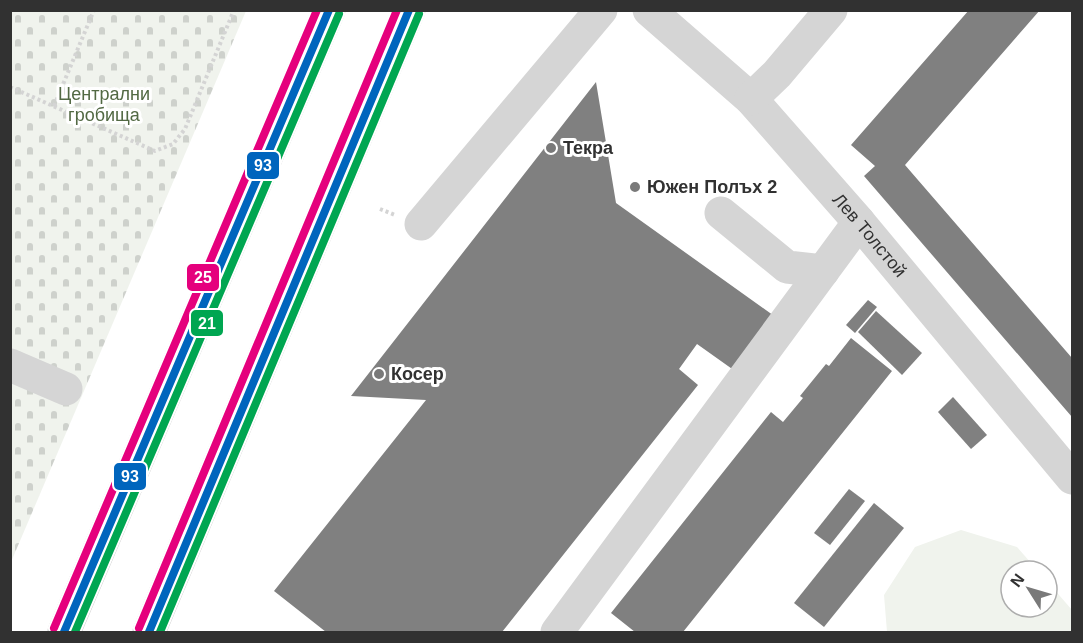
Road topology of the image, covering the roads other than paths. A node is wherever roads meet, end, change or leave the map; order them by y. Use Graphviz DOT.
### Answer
graph roads {
  1 [pos="329,10"];
  2 [pos="409,10"];
  3 [pos="601,10"];
  4 [pos="649,10"];
  5 [pos="831,10"];
  6 [pos="752,99"];
  7 [pos="721,213"];
  8 [pos="859,222"];
  9 [pos="421,224"];
  10 [pos="823,271"];
  11 [pos="10,365"];
  12 [pos="66,389"];
  13 [pos="1072,478"];
  14 [pos="155,625"];
  15 [pos="64,633"];
  16 [pos="557,633"];
  1 -- 15 [label="main road"];
  2 -- 14 [label="main road"];
  3 -- 9 [label="street"];
  4 -- 6 [label="street, Лев Толстой"];
  5 -- 6 [label="street"];
  6 -- 8 [label="street, Лев Толстой"];
  7 -- 10 [label="street"];
  8 -- 10 [label="street"];
  8 -- 13 [label="street, Лев Толстой"];
  10 -- 16 [label="street"];
  11 -- 12 [label="street"];
}
